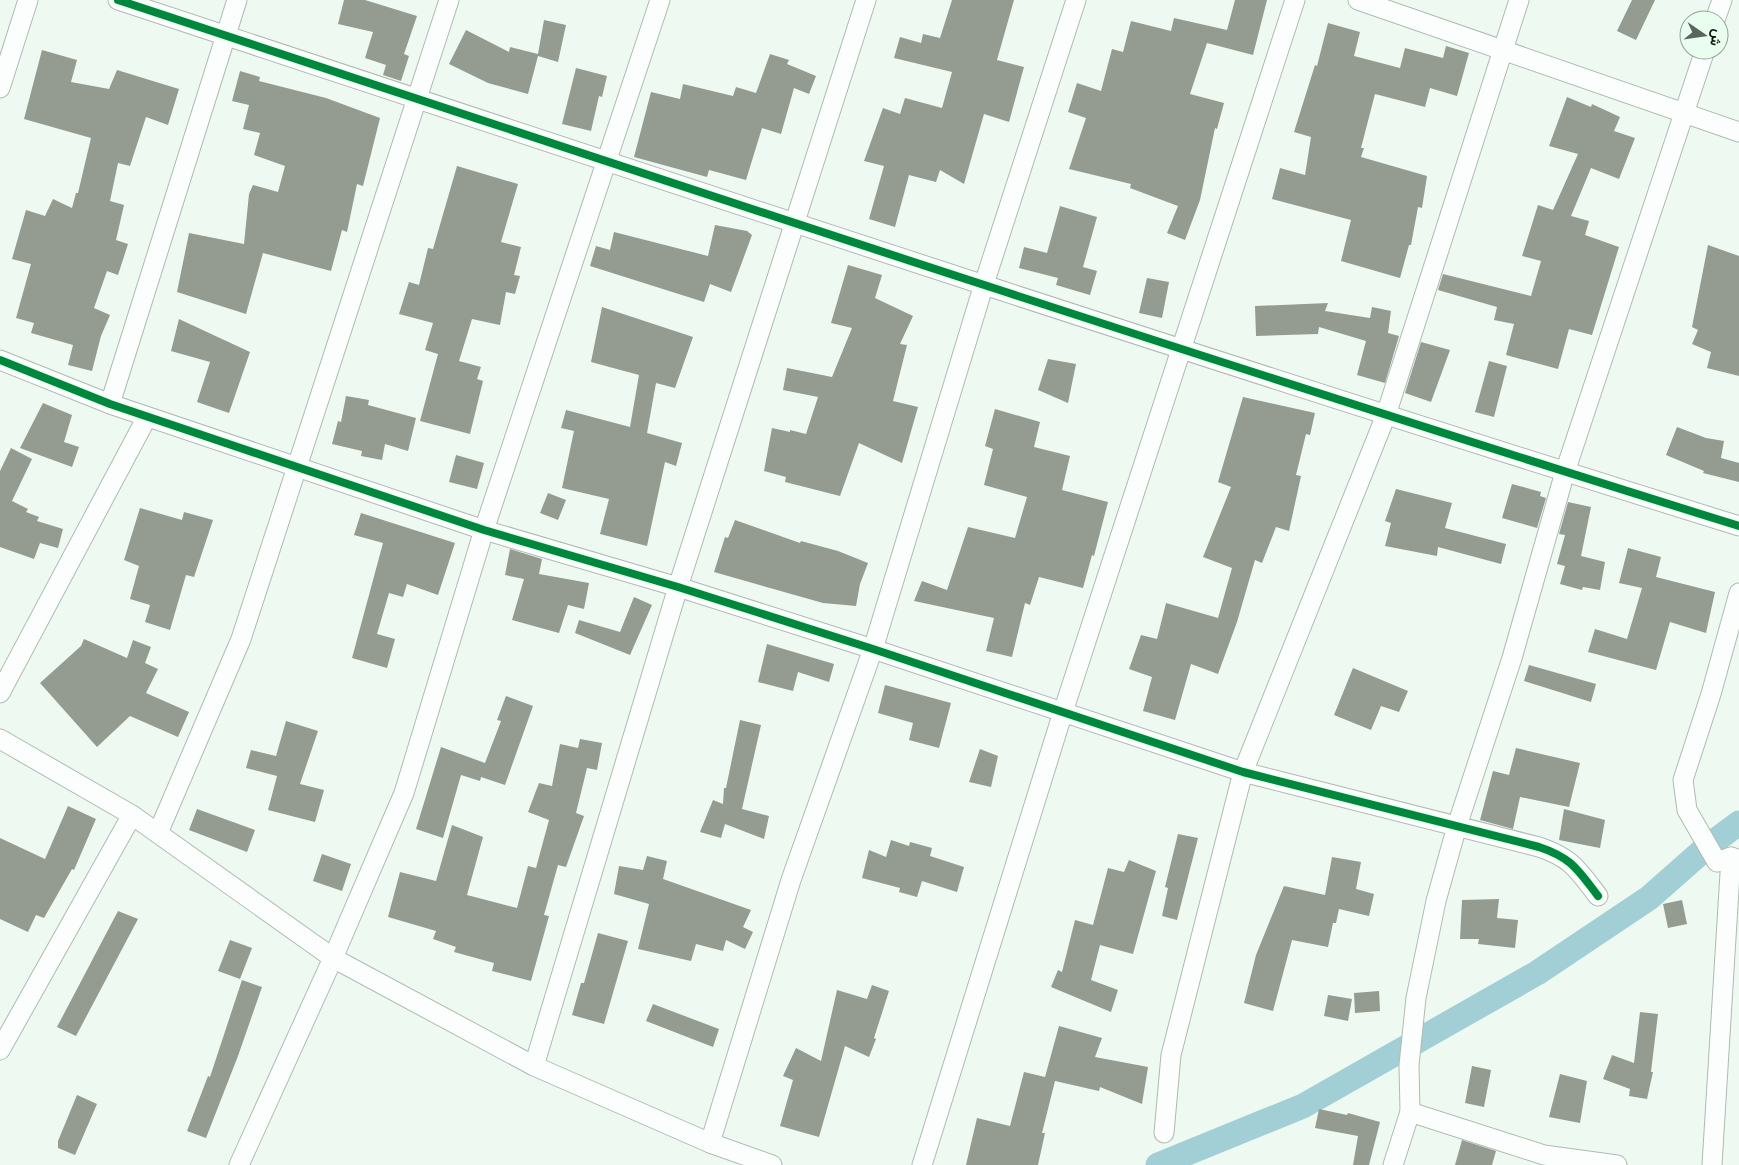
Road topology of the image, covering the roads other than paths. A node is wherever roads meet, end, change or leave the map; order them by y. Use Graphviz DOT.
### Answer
graph roads {
  1 [pos="28,0"];
  2 [pos="118,0"];
  3 [pos="237,0"];
  4 [pos="449,0"];
  5 [pos="660,0"];
  6 [pos="866,0"];
  7 [pos="1076,0"];
  8 [pos="1295,0"];
  9 [pos="1358,0"];
  10 [pos="1520,0"];
  11 [pos="225,35"];
  12 [pos="1504,51"];
  13 [pos="1701,60"];
  14 [pos="0,88"];
  15 [pos="415,100"];
  16 [pos="1682,114"];
  17 [pos="1739,132"];
  18 [pos="608,162"];
  19 [pos="795,222"];
  20 [pos="984,284"];
  21 [pos="1180,349"];
  22 [pos="0,360"];
  23 [pos="110,404"];
  24 [pos="1386,415"];
  25 [pos="147,416"];
  26 [pos="297,467"];
  27 [pos="1566,472"];
  28 [pos="1739,526"];
  29 [pos="484,530"];
  30 [pos="678,587"];
  31 [pos="1739,593"];
  32 [pos="873,649"];
  33 [pos="0,693"];
  34 [pos="1063,712"];
  35 [pos="0,739"];
  36 [pos="1243,772"];
  37 [pos="132,815"];
  38 [pos="1457,826"];
  39 [pos="158,833"];
  40 [pos="1735,858"];
  41 [pos="1598,896"];
  42 [pos="333,958"];
  43 [pos="0,1050"];
  44 [pos="534,1066"];
  45 [pos="1410,1112"];
  46 [pos="1164,1133"];
  47 [pos="710,1143"];
  48 [pos="1543,1160"];
  49 [pos="239,1165"];
  50 [pos="772,1165"];
  51 [pos="922,1165"];
  52 [pos="1393,1165"];
  53 [pos="1617,1165"];
  54 [pos="1712,1165"];
  1 -- 14 [label="street"];
  2 -- 11 [label="street"];
  3 -- 11 [label="street"];
  4 -- 15 [label="street"];
  5 -- 18 [label="street"];
  6 -- 19 [label="street"];
  7 -- 20 [label="street"];
  8 -- 21 [label="street"];
  9 -- 12 [label="street"];
  10 -- 12 [label="street"];
  11 -- 15 [label="street"];
  11 -- 23 [label="street"];
  12 -- 16 [label="street"];
  12 -- 24 [label="street"];
  13 -- 16 [label="street"];
  15 -- 18 [label="street"];
  15 -- 26 [label="street"];
  16 -- 17 [label="street"];
  16 -- 27 [label="street"];
  18 -- 19 [label="street"];
  18 -- 29 [label="street"];
  19 -- 20 [label="street"];
  19 -- 30 [label="street"];
  20 -- 21 [label="street"];
  20 -- 32 [label="street"];
  21 -- 24 [label="street"];
  21 -- 34 [label="street"];
  22 -- 23 [label="street"];
  23 -- 25 [label="street"];
  24 -- 27 [label="street"];
  24 -- 36 [label="street"];
  25 -- 26 [label="street"];
  25 -- 33 [label="street"];
  26 -- 29 [label="street"];
  26 -- 39 [label="street"];
  27 -- 28 [label="street"];
  27 -- 38 [label="street"];
  29 -- 30 [label="street"];
  29 -- 42 [label="street"];
  30 -- 32 [label="street"];
  30 -- 44 [label="street"];
  31 -- 40 [label="street"];
  32 -- 34 [label="street"];
  32 -- 47 [label="street"];
  34 -- 36 [label="street"];
  34 -- 51 [label="street"];
  35 -- 37 [label="street"];
  36 -- 38 [label="street"];
  36 -- 46 [label="street"];
  37 -- 39 [label="street"];
  37 -- 43 [label="street"];
  38 -- 41 [label="street"];
  38 -- 45 [label="street"];
  39 -- 42 [label="street"];
  40 -- 54 [label="street"];
  42 -- 44 [label="street"];
  42 -- 49 [label="street"];
  44 -- 47 [label="street"];
  45 -- 48 [label="street"];
  45 -- 52 [label="street"];
  47 -- 50 [label="street"];
  48 -- 53 [label="street"];
}
